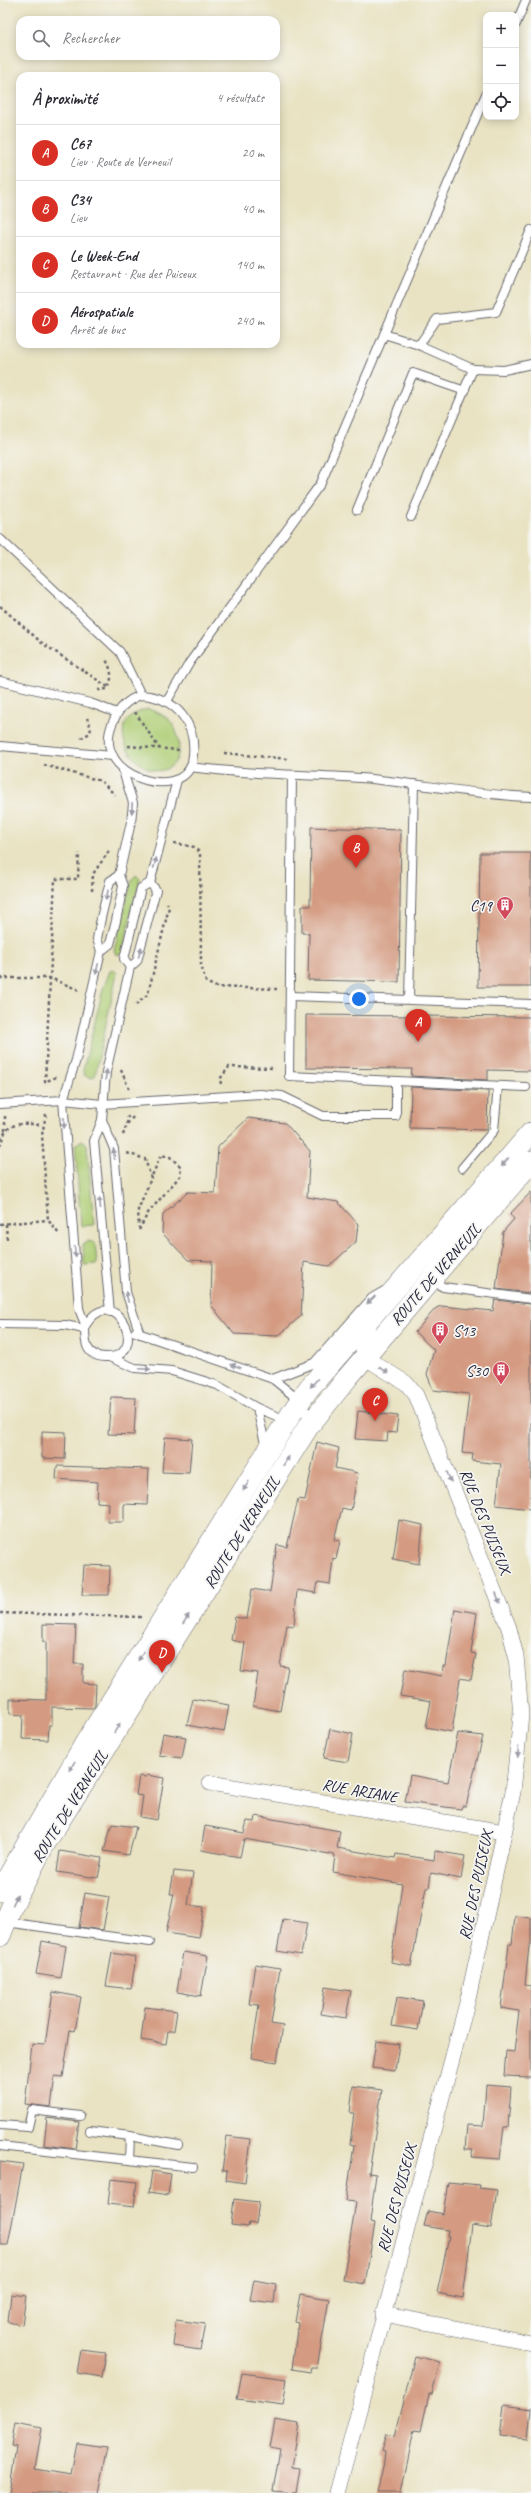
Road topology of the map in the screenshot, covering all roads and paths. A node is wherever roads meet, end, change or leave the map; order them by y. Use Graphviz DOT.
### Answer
graph roads {
  1 [pos="526,0"];
  2 [pos="519,17"];
  3 [pos="483,101"];
  4 [pos="531,230"];
  5 [pos="384,334"];
  6 [pos="419,345"];
  7 [pos="531,364"];
  8 [pos="473,369"];
  9 [pos="465,391"];
  10 [pos="357,510"];
  11 [pos="411,516"];
  12 [pos="0,539"];
  13 [pos="0,606"];
  14 [pos="101,654"];
  15 [pos="0,681"];
  16 [pos="108,687"];
  17 [pos="92,690"];
  18 [pos="141,696"];
  19 [pos="167,702"];
  20 [pos="135,712"];
  21 [pos="117,713"];
  22 [pos="86,716"];
  23 [pos="80,739"];
  24 [pos="0,746"];
  25 [pos="128,746"];
  26 [pos="160,748"];
  27 [pos="179,750"];
  28 [pos="224,753"];
  29 [pos="112,756"];
  30 [pos="292,759"];
  31 [pos="40,764"];
  32 [pos="191,767"];
  33 [pos="123,771"];
  34 [pos="292,775"];
  35 [pos="177,780"];
  36 [pos="414,784"];
  37 [pos="117,797"];
  38 [pos="531,797"];
  39 [pos="174,842"];
  40 [pos="111,845"];
  41 [pos="79,853"];
  42 [pos="119,875"];
  43 [pos="150,883"];
  44 [pos="92,897"];
  45 [pos="101,951"];
  46 [pos="130,967"];
  47 [pos="0,978"];
  48 [pos="50,978"];
  49 [pos="81,984"];
  50 [pos="277,988"];
  51 [pos="79,990"];
  52 [pos="290,996"];
  53 [pos="77,998"];
  54 [pos="409,999"];
  55 [pos="531,1004"];
  56 [pos="289,1068"];
  57 [pos="59,1071"];
  58 [pos="396,1081"];
  59 [pos="498,1086"];
  60 [pos="526,1087"];
  61 [pos="221,1096"];
  62 [pos="63,1100"];
  63 [pos="0,1104"];
  64 [pos="102,1104"];
  65 [pos="5,1114"];
  66 [pos="102,1120"];
  67 [pos="5,1132"];
  68 [pos="531,1133"];
  69 [pos="0,1146"];
  70 [pos="123,1152"];
  71 [pos="531,1162"];
  72 [pos="462,1168"];
  73 [pos="151,1178"];
  74 [pos="48,1220"];
  75 [pos="0,1224"];
  76 [pos="6,1224"];
  77 [pos="134,1230"];
  78 [pos="139,1230"];
  79 [pos="7,1241"];
  80 [pos="60,1241"];
  81 [pos="419,1274"];
  82 [pos="531,1299"];
  83 [pos="110,1312"];
  84 [pos="372,1316"];
  85 [pos="0,1324"];
  86 [pos="84,1328"];
  87 [pos="128,1330"];
  88 [pos="140,1334"];
  89 [pos="109,1357"];
  90 [pos="364,1357"];
  91 [pos="272,1379"];
  92 [pos="300,1401"];
  93 [pos="257,1408"];
  94 [pos="302,1423"];
  95 [pos="267,1453"];
  96 [pos="0,1613"];
  97 [pos="162,1622"];
  98 [pos="210,1783"];
  99 [pos="504,1832"];
  100 [pos="0,1891"];
  101 [pos="3,1929"];
  102 [pos="150,1942"];
  103 [pos="80,2116"];
  104 [pos="0,2125"];
  105 [pos="90,2131"];
  106 [pos="130,2136"];
  107 [pos="178,2145"];
  108 [pos="0,2146"];
  109 [pos="128,2160"];
  110 [pos="193,2167"];
  111 [pos="383,2314"];
  112 [pos="531,2343"];
  113 [pos="337,2493"];
  1 -- 2 [label="lane"];
  3 -- 5 [label="lane"];
  4 -- 6 [label="lane"];
  5 -- 6 [label="lane"];
  5 -- 19 [label="lane"];
  6 -- 8 [label="lane"];
  7 -- 8 [label="lane"];
  8 -- 9 [label="lane"];
  9 -- 10 [label="lane"];
  9 -- 11 [label="lane"];
  12 -- 18 [label="lane"];
  13 -- 16 [label="path"];
  14 -- 16 [label="path"];
  15 -- 21 [label="lane"];
  16 -- 17 [label="path"];
  18 -- 19 [label="lane"];
  18 -- 21 [label="lane"];
  19 -- 32 [label="lane"];
  20 -- 26 [label="path"];
  21 -- 29 [label="lane"];
  22 -- 23 [label="path"];
  24 -- 29 [label="lane"];
  25 -- 26 [label="path"];
  26 -- 27 [label="path"];
  28 -- 30 [label="path"];
  29 -- 33 [label="lane"];
  31 -- 37 [label="path"];
  32 -- 34 [label="lane"];
  32 -- 35 [label="lane"];
  33 -- 35 [label="lane"];
  33 -- 42 [label="lane, one-way"];
  34 -- 36 [label="lane"];
  34 -- 52 [label="lane"];
  43 -- 35 [label="lane, one-way"];
  36 -- 38 [label="lane"];
  36 -- 54 [label="lane"];
  39 -- 50 [label="path"];
  40 -- 44 [label="path"];
  41 -- 48 [label="path"];
  42 -- 45 [label="lane"];
  42 -- 45 [label="lane, one-way"];
  46 -- 43 [label="lane, one-way"];
  43 -- 46 [label="lane"];
  45 -- 62 [label="lane, one-way"];
  64 -- 46 [label="lane, one-way"];
  47 -- 48 [label="path"];
  48 -- 51 [label="path"];
  48 -- 57 [label="path"];
  49 -- 51 [label="path"];
  51 -- 53 [label="path"];
  52 -- 54 [label="lane"];
  52 -- 56 [label="lane"];
  54 -- 55 [label="lane"];
  56 -- 58 [label="lane"];
  56 -- 61 [label="path"];
  58 -- 59 [label="lane"];
  58 -- 61 [label="lane"];
  59 -- 60 [label="lane"];
  59 -- 72 [label="lane"];
  61 -- 64 [label="lane"];
  62 -- 63 [label="lane"];
  62 -- 64 [label="lane"];
  62 -- 86 [label="lane, one-way"];
  64 -- 66 [label="lane"];
  65 -- 67 [label="path"];
  83 -- 66 [label="lane, one-way"];
  88 -- 66 [label="lane, one-way"];
  67 -- 69 [label="path"];
  67 -- 74 [label="path"];
  68 -- 81 [label="main road, ROUTE DE VERNEUIL, one-way"];
  70 -- 73 [label="path"];
  71 -- 81 [label="main road, ROUTE DE VERNEUIL"];
  73 -- 78 [label="path"];
  73 -- 78 [label="path"];
  74 -- 76 [label="path"];
  74 -- 80 [label="path"];
  75 -- 76 [label="path"];
  76 -- 79 [label="path"];
  77 -- 78 [label="path"];
  81 -- 82 [label="lane"];
  81 -- 84 [label="main road, ROUTE DE VERNEUIL"];
  81 -- 90 [label="main road, ROUTE DE VERNEUIL"];
  81 -- 91 [label="lane, one-way"];
  83 -- 86 [label="lane"];
  83 -- 87 [label="lane"];
  84 -- 90 [label="street"];
  84 -- 92 [label="main road, ROUTE DE VERNEUIL, one-way"];
  85 -- 86 [label="lane"];
  86 -- 89 [label="lane"];
  87 -- 88 [label="lane"];
  87 -- 89 [label="lane"];
  91 -- 88 [label="lane, one-way"];
  89 -- 93 [label="lane, one-way"];
  90 -- 94 [label="main road, ROUTE DE VERNEUIL"];
  90 -- 99 [label="street, RUE DES PUISEUX, one-way"];
  91 -- 92 [label="lane"];
  92 -- 94 [label="main road, ROUTE DE VERNEUIL"];
  93 -- 94 [label="lane"];
  93 -- 95 [label="lane"];
  94 -- 95 [label="main road, ROUTE DE VERNEUIL"];
  101 -- 94 [label="main road, ROUTE DE VERNEUIL, one-way"];
  95 -- 97 [label="main road, ROUTE DE VERNEUIL, one-way"];
  96 -- 97 [label="path"];
  97 -- 100 [label="main road, ROUTE DE VERNEUIL, one-way"];
  98 -- 99 [label="street, RUE ARIANE"];
  99 -- 111 [label="street, RUE DES PUISEUX"];
  101 -- 102 [label="lane"];
  103 -- 104 [label="lane"];
  105 -- 106 [label="lane"];
  106 -- 107 [label="lane"];
  106 -- 109 [label="lane"];
  108 -- 109 [label="lane"];
  109 -- 110 [label="lane"];
  111 -- 112 [label="street"];
  111 -- 113 [label="street, RUE DES PUISEUX"];
}
